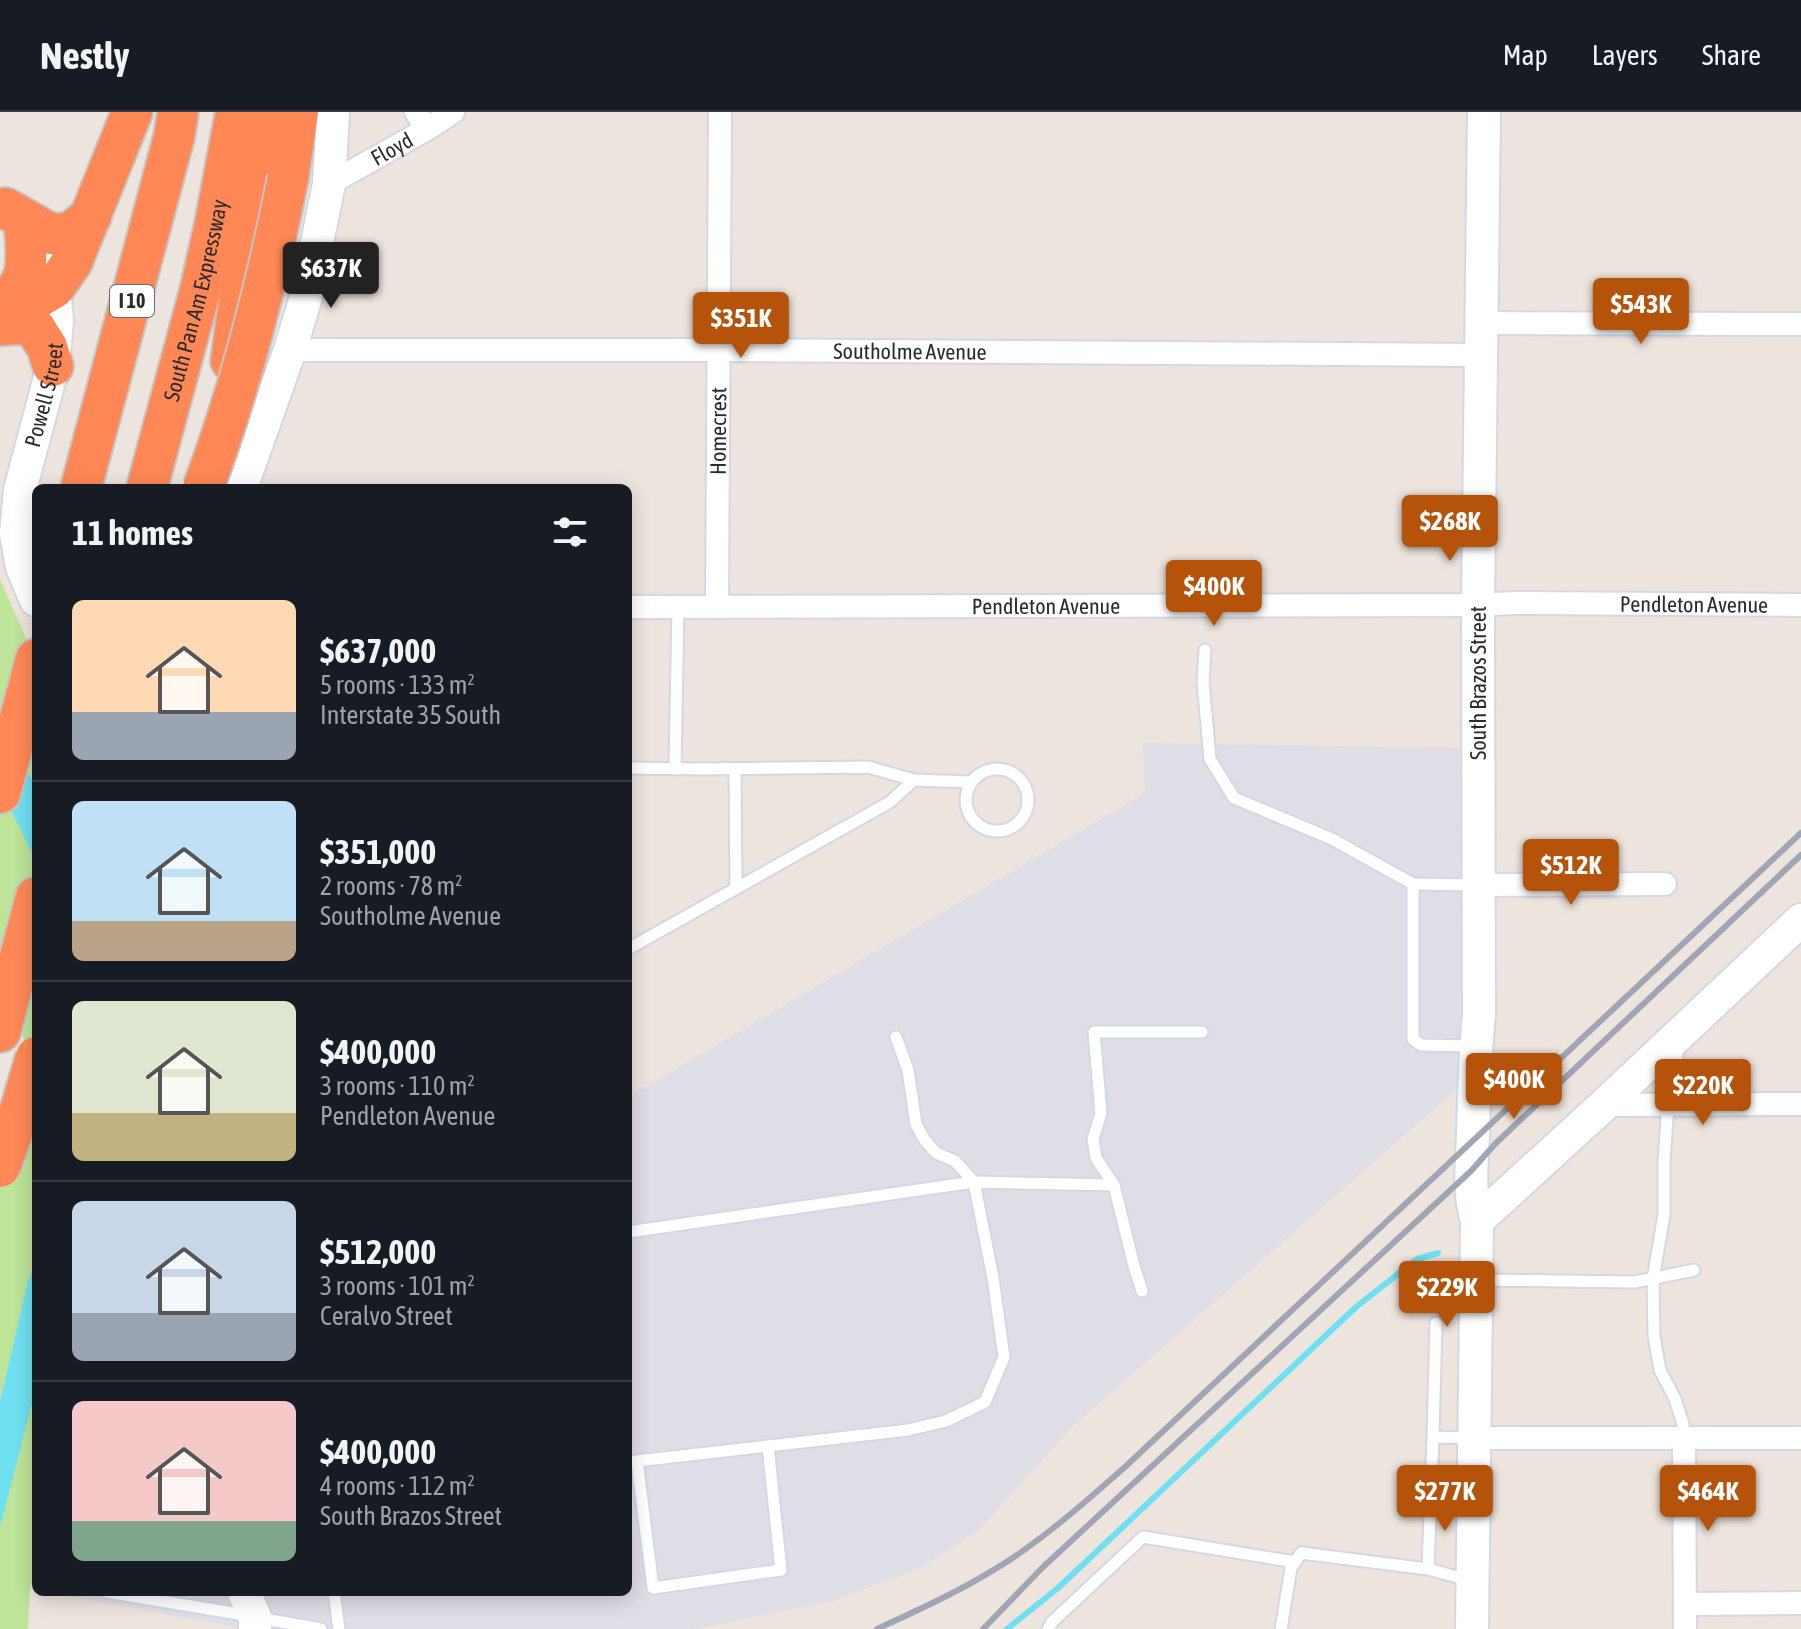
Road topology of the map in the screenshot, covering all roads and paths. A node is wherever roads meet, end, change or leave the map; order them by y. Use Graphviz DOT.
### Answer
graph roads {
  1 [pos="132,112"];
  2 [pos="178,112"];
  3 [pos="236,112"];
  4 [pos="265,112"];
  5 [pos="298,112"];
  6 [pos="333,112"];
  7 [pos="453,112"];
  8 [pos="720,112"];
  9 [pos="1484,112"];
  10 [pos="422,120"];
  11 [pos="329,184"];
  12 [pos="10,214"];
  13 [pos="91,216"];
  14 [pos="54,288"];
  15 [pos="0,310"];
  16 [pos="0,322"];
  17 [pos="1482,323"];
  18 [pos="1801,324"];
  19 [pos="290,350"];
  20 [pos="718,350"];
  21 [pos="1481,355"];
  22 [pos="53,366"];
  23 [pos="82,484"];
  24 [pos="148,484"];
  25 [pos="204,484"];
  26 [pos="213,484"];
  27 [pos="242,484"];
  28 [pos="32,591"];
  29 [pos="1478,605"];
  30 [pos="1801,605"];
  31 [pos="632,607"];
  32 [pos="678,607"];
  33 [pos="717,607"];
  34 [pos="1205,650"];
  35 [pos="32,674"];
  36 [pos="632,768"];
  37 [pos="675,769"];
  38 [pos="735,769"];
  39 [pos="914,780"];
  40 [pos="971,782"];
  41 [pos="0,793"];
  42 [pos="1413,884"];
  43 [pos="1665,884"];
  44 [pos="1478,885"];
  45 [pos="736,888"];
  46 [pos="32,912"];
  47 [pos="1801,920"];
  48 [pos="632,947"];
  49 [pos="1477,1030"];
  50 [pos="0,1032"];
  51 [pos="1202,1032"];
  52 [pos="1682,1032"];
  53 [pos="896,1037"];
  54 [pos="32,1070"];
  55 [pos="1697,1104"];
  56 [pos="1801,1104"];
  57 [pos="1604,1105"];
  58 [pos="1668,1105"];
  59 [pos="0,1119"];
  60 [pos="32,1127"];
  61 [pos="0,1167"];
  62 [pos="974,1182"];
  63 [pos="1114,1185"];
  64 [pos="1477,1221"];
  65 [pos="632,1231"];
  66 [pos="1694,1270"];
  67 [pos="1653,1279"];
  68 [pos="1475,1280"];
  69 [pos="1142,1291"];
  70 [pos="1436,1323"];
  71 [pos="1433,1437"];
  72 [pos="1684,1437"];
  73 [pos="1474,1438"];
  74 [pos="1801,1438"];
  75 [pos="768,1446"];
  76 [pos="633,1462"];
  77 [pos="1295,1562"];
  78 [pos="1428,1569"];
  79 [pos="1472,1581"];
  80 [pos="135,1596"];
  81 [pos="335,1596"];
  82 [pos="1801,1603"];
  83 [pos="1685,1604"];
  84 [pos="246,1612"];
  85 [pos="321,1629"];
  86 [pos="339,1629"];
  87 [pos="1048,1629"];
  88 [pos="1281,1629"];
  89 [pos="1472,1629"];
  90 [pos="1685,1629"];
  1 -- 13 [label="highway"];
  2 -- 23 [label="highway, I 10"];
  3 -- 24 [label="highway, South Pan Am Expressway"];
  4 -- 26 [label="highway"];
  5 -- 25 [label="highway, bridge"];
  6 -- 11 [label="street"];
  7 -- 10 [label="street, Floyd"];
  8 -- 20 [label="street, Homecrest"];
  9 -- 17 [label="street, South Brazos Street"];
  10 -- 11 [label="street, Floyd"];
  11 -- 19 [label="street"];
  12 -- 13 [label="highway"];
  12 -- 14 [label="street, Powell Street"];
  12 -- 15 [label="highway"];
  13 -- 14 [label="highway"];
  14 -- 16 [label="highway"];
  14 -- 22 [label="street, Powell Street"];
  16 -- 22 [label="highway"];
  17 -- 18 [label="street"];
  17 -- 21 [label="street, South Brazos Street"];
  19 -- 20 [label="street, Southolme Avenue"];
  19 -- 27 [label="street"];
  20 -- 21 [label="street, Southolme Avenue"];
  20 -- 33 [label="street, Homecrest"];
  21 -- 29 [label="street, South Brazos Street"];
  22 -- 28 [label="street, Powell Street"];
  29 -- 30 [label="street, Pendleton Avenue"];
  29 -- 33 [label="street, Pendleton Avenue"];
  29 -- 44 [label="street, South Brazos Street"];
  31 -- 32 [label="street, Pendleton Avenue"];
  32 -- 33 [label="street, Pendleton Avenue"];
  32 -- 37 [label="lane"];
  34 -- 42 [label="lane"];
  35 -- 41 [label="highway"];
  36 -- 37 [label="lane"];
  37 -- 38 [label="lane"];
  38 -- 39 [label="lane"];
  38 -- 45 [label="lane"];
  39 -- 40 [label="lane"];
  39 -- 45 [label="lane"];
  40 -- 40 [label="lane"];
  42 -- 44 [label="lane"];
  42 -- 49 [label="lane"];
  43 -- 44 [label="street"];
  44 -- 49 [label="street, South Brazos Street"];
  45 -- 48 [label="lane"];
  46 -- 50 [label="highway"];
  47 -- 52 [label="street"];
  49 -- 64 [label="street, South Brazos Street"];
  51 -- 63 [label="lane"];
  52 -- 55 [label="lane"];
  52 -- 57 [label="street"];
  53 -- 62 [label="lane"];
  54 -- 61 [label="highway, bridge"];
  55 -- 56 [label="street"];
  55 -- 58 [label="street"];
  57 -- 58 [label="street"];
  57 -- 64 [label="street"];
  58 -- 67 [label="lane"];
  59 -- 60 [label="street"];
  62 -- 63 [label="lane"];
  62 -- 65 [label="lane"];
  62 -- 75 [label="lane"];
  63 -- 69 [label="lane"];
  64 -- 68 [label="street, South Brazos Street"];
  66 -- 67 [label="lane"];
  67 -- 68 [label="lane"];
  67 -- 72 [label="lane"];
  68 -- 73 [label="street, South Brazos Street"];
  70 -- 71 [label="lane"];
  71 -- 73 [label="lane"];
  71 -- 78 [label="lane"];
  72 -- 73 [label="street"];
  72 -- 74 [label="street"];
  72 -- 83 [label="street"];
  73 -- 79 [label="street, South Brazos Street"];
  75 -- 76 [label="lane"];
  75 -- 76 [label="lane"];
  77 -- 78 [label="lane"];
  77 -- 87 [label="lane"];
  77 -- 88 [label="lane"];
  78 -- 79 [label="lane"];
  79 -- 89 [label="street, South Brazos Street"];
  80 -- 84 [label="lane"];
  81 -- 86 [label="lane"];
  82 -- 83 [label="street"];
  83 -- 90 [label="street"];
  84 -- 85 [label="lane"];
}
